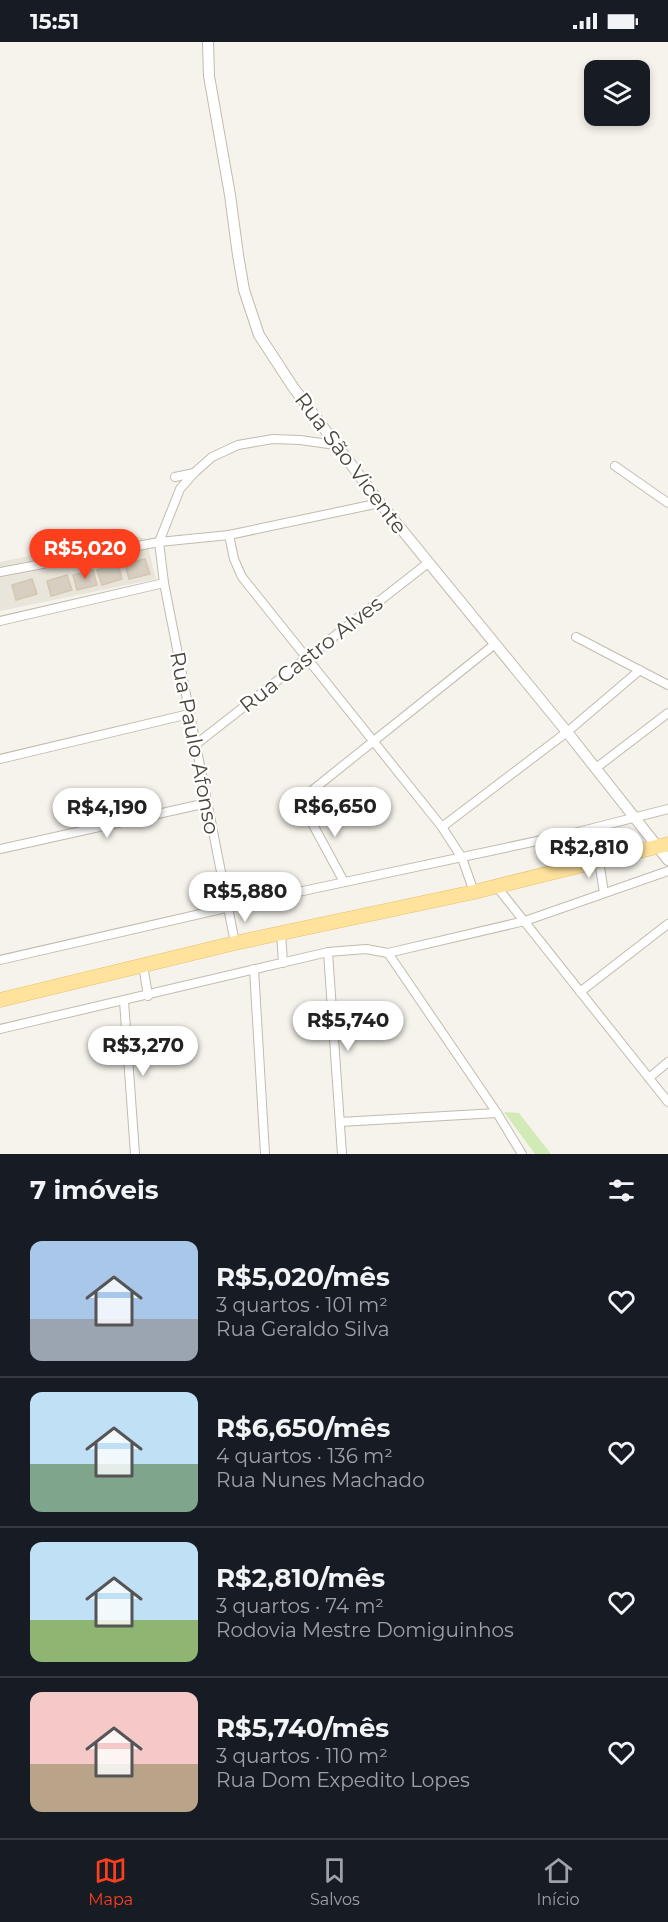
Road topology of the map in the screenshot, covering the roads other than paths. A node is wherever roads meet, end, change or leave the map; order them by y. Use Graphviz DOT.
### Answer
graph roads {
  1 [pos="208,42"];
  2 [pos="336,446"];
  3 [pos="615,466"];
  4 [pos="194,472"];
  5 [pos="175,477"];
  6 [pos="380,503"];
  7 [pos="668,503"];
  8 [pos="229,535"];
  9 [pos="159,542"];
  10 [pos="428,563"];
  11 [pos="0,572"];
  12 [pos="164,583"];
  13 [pos="0,621"];
  14 [pos="576,637"];
  15 [pos="495,644"];
  16 [pos="306,658"];
  17 [pos="640,670"];
  18 [pos="668,686"];
  19 [pos="668,713"];
  20 [pos="189,714"];
  21 [pos="567,732"];
  22 [pos="374,741"];
  23 [pos="195,745"];
  24 [pos="0,759"];
  25 [pos="596,768"];
  26 [pos="207,803"];
  27 [pos="668,808"];
  28 [pos="635,818"];
  29 [pos="442,827"];
  30 [pos="663,846"];
  31 [pos="0,849"];
  32 [pos="462,858"];
  33 [pos="668,860"];
  34 [pos="599,861"];
  35 [pos="668,871"];
  36 [pos="344,882"];
  37 [pos="497,886"];
  38 [pos="474,892"];
  39 [pos="604,892"];
  40 [pos="229,907"];
  41 [pos="525,921"];
  42 [pos="668,924"];
  43 [pos="281,933"];
  44 [pos="235,943"];
  45 [pos="328,952"];
  46 [pos="388,953"];
  47 [pos="0,960"];
  48 [pos="283,963"];
  49 [pos="143,965"];
  50 [pos="254,969"];
  51 [pos="580,992"];
  52 [pos="148,996"];
  53 [pos="0,1000"];
  54 [pos="124,1001"];
  55 [pos="0,1029"];
  56 [pos="668,1062"];
  57 [pos="649,1078"];
  58 [pos="668,1102"];
  59 [pos="497,1113"];
  60 [pos="340,1122"];
  61 [pos="135,1154"];
  62 [pos="265,1154"];
  63 [pos="342,1154"];
  64 [pos="522,1154"];
  1 -- 2 [label="street, Rua São Vicente"];
  2 -- 4 [label="street"];
  2 -- 6 [label="street, Rua São Vicente"];
  3 -- 7 [label="street"];
  4 -- 5 [label="street"];
  4 -- 9 [label="street"];
  6 -- 8 [label="street"];
  6 -- 10 [label="street, Rua São Vicente"];
  8 -- 9 [label="street"];
  8 -- 16 [label="street"];
  9 -- 11 [label="street"];
  9 -- 12 [label="street, Rua Paulo Afonso"];
  10 -- 15 [label="street, Rua São Vicente"];
  10 -- 16 [label="street, Rua Castro Alves"];
  12 -- 13 [label="street"];
  12 -- 20 [label="street, Rua Paulo Afonso"];
  14 -- 17 [label="street"];
  15 -- 21 [label="street, Rua São Vicente"];
  15 -- 22 [label="street"];
  16 -- 22 [label="street"];
  16 -- 23 [label="street, Rua Castro Alves"];
  17 -- 18 [label="street"];
  17 -- 21 [label="street"];
  19 -- 25 [label="street"];
  20 -- 23 [label="street, Rua Paulo Afonso"];
  20 -- 24 [label="street"];
  21 -- 25 [label="street, Rua São Vicente"];
  21 -- 29 [label="street"];
  22 -- 29 [label="street"];
  22 -- 36 [label="street"];
  23 -- 26 [label="street, Rua Paulo Afonso"];
  25 -- 28 [label="street, Rua São Vicente"];
  26 -- 31 [label="street"];
  26 -- 40 [label="street, Rua Paulo Afonso"];
  27 -- 28 [label="street"];
  28 -- 30 [label="street, Rua São Vicente"];
  28 -- 32 [label="street"];
  29 -- 32 [label="street"];
  30 -- 33 [label="street, Rua São Vicente"];
  30 -- 34 [label="main road"];
  32 -- 36 [label="street"];
  32 -- 38 [label="street"];
  34 -- 37 [label="main road"];
  34 -- 39 [label="street"];
  35 -- 39 [label="street"];
  36 -- 40 [label="street"];
  37 -- 38 [label="main road"];
  37 -- 41 [label="street"];
  38 -- 43 [label="main road"];
  39 -- 41 [label="street"];
  40 -- 44 [label="street, Rua Paulo Afonso"];
  40 -- 47 [label="street"];
  41 -- 46 [label="street"];
  41 -- 51 [label="street"];
  42 -- 51 [label="street"];
  43 -- 44 [label="main road"];
  43 -- 48 [label="street"];
  44 -- 49 [label="main road"];
  45 -- 46 [label="street"];
  45 -- 48 [label="street"];
  45 -- 60 [label="street"];
  46 -- 59 [label="street"];
  48 -- 50 [label="street"];
  49 -- 52 [label="street"];
  49 -- 53 [label="main road"];
  50 -- 52 [label="street"];
  50 -- 62 [label="street"];
  51 -- 57 [label="street"];
  52 -- 54 [label="street"];
  54 -- 55 [label="street"];
  54 -- 61 [label="street"];
  56 -- 57 [label="street"];
  57 -- 58 [label="street"];
  59 -- 60 [label="street"];
  59 -- 64 [label="street"];
  60 -- 63 [label="street"];
}
